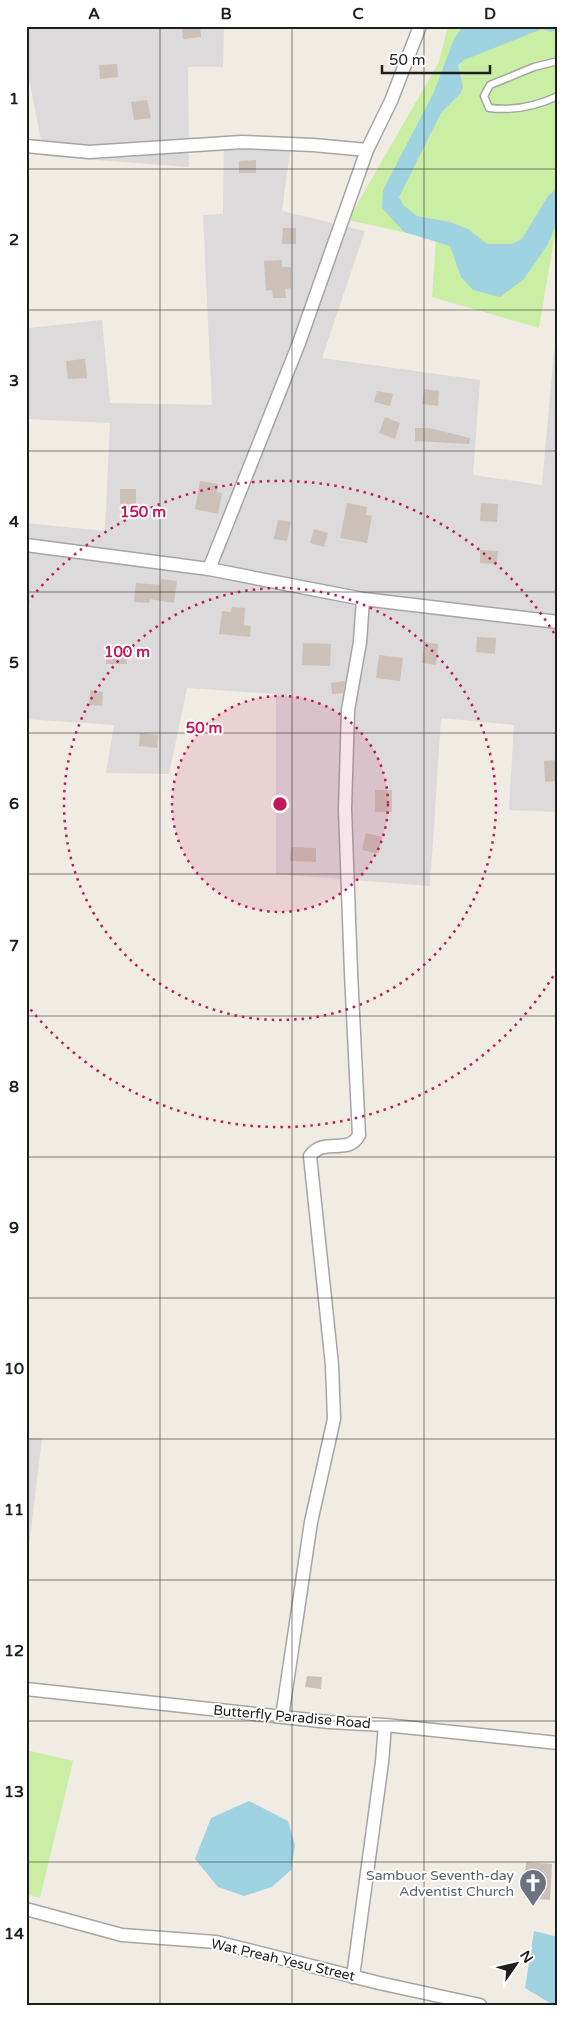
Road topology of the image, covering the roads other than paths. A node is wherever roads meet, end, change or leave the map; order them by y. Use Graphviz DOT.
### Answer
graph roads {
  1 [pos="420,26"];
  2 [pos="558,61"];
  3 [pos="558,96"];
  4 [pos="26,146"];
  5 [pos="367,150"];
  6 [pos="26,544"];
  7 [pos="209,569"];
  8 [pos="363,599"];
  9 [pos="558,622"];
  10 [pos="26,1690"];
  11 [pos="282,1717"];
  12 [pos="385,1725"];
  13 [pos="558,1742"];
  14 [pos="26,1908"];
  15 [pos="353,1977"];
  16 [pos="480,2005"];
  1 -- 5 [label="street"];
  2 -- 3 [label="lane"];
  4 -- 5 [label="street"];
  5 -- 7 [label="street"];
  6 -- 7 [label="street"];
  7 -- 8 [label="street"];
  8 -- 9 [label="street"];
  8 -- 11 [label="street"];
  10 -- 11 [label="street, Butterfly Paradise Road"];
  11 -- 12 [label="street, Butterfly Paradise Road"];
  12 -- 13 [label="street, Butterfly Paradise Road"];
  12 -- 15 [label="street"];
  14 -- 15 [label="street, Wat Preah Yesu Street"];
  15 -- 16 [label="street, Wat Preah Yesu Street"];
}
